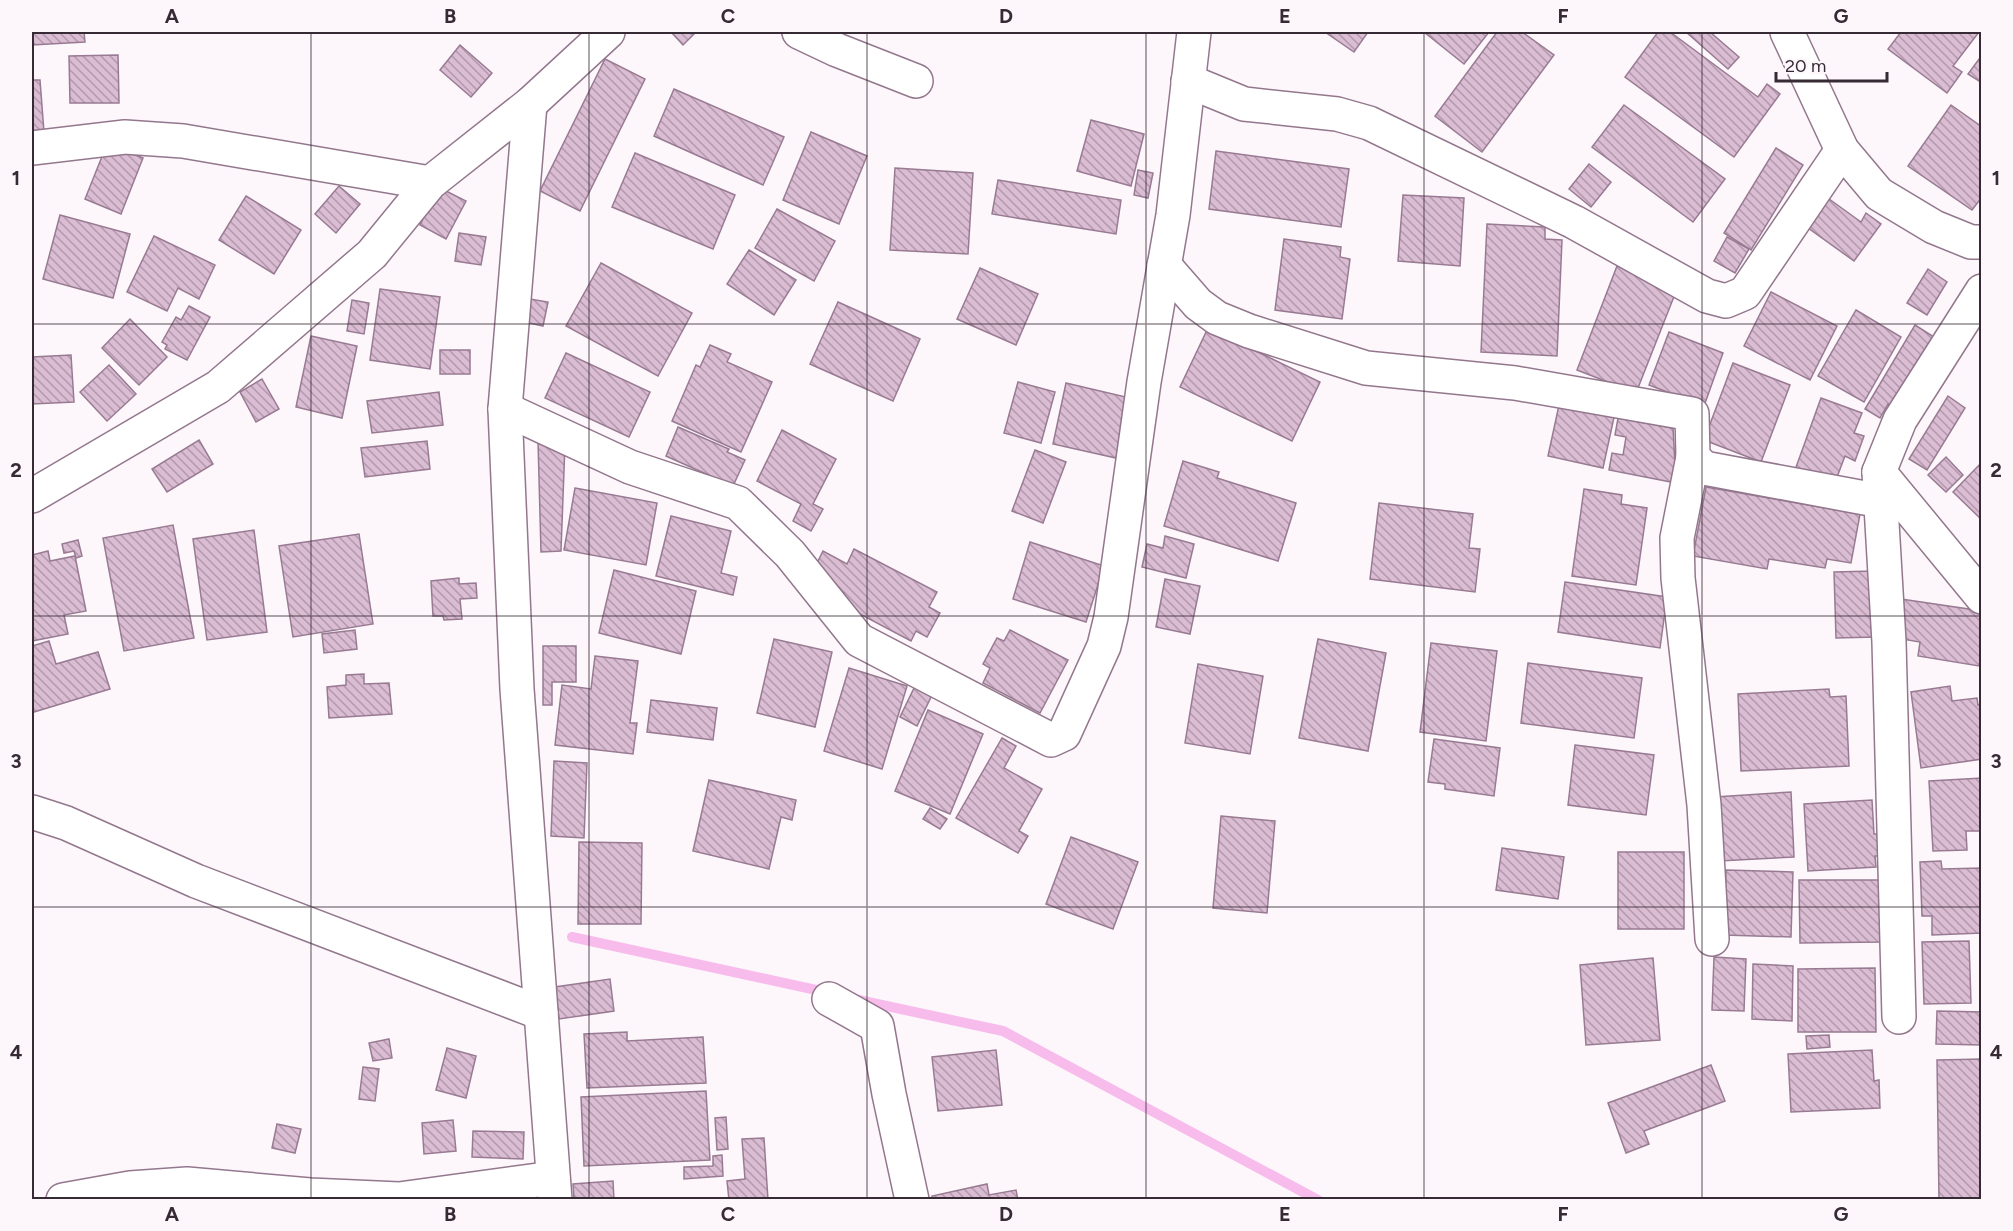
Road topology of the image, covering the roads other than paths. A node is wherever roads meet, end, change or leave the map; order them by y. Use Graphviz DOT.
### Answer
graph roads {
  1 [pos="609,32"];
  2 [pos="799,32"];
  3 [pos="1194,32"];
  4 [pos="1787,32"];
  5 [pos="916,81"];
  6 [pos="1188,81"];
  7 [pos="530,104"];
  8 [pos="32,148"];
  9 [pos="1842,150"];
  10 [pos="430,183"];
  11 [pos="1982,242"];
  12 [pos="1164,266"];
  13 [pos="1982,291"];
  14 [pos="505,409"];
  15 [pos="1693,457"];
  16 [pos="1880,487"];
  17 [pos="32,496"];
  18 [pos="1982,597"];
  19 [pos="32,812"];
  20 [pos="1712,939"];
  21 [pos="829,999"];
  22 [pos="542,1013"];
  23 [pos="1899,1017"];
  24 [pos="554,1189"];
  25 [pos="63,1200"];
  26 [pos="912,1200"];
  1 -- 7 [label="street"];
  2 -- 5 [label="street"];
  3 -- 6 [label="street"];
  4 -- 9 [label="street"];
  6 -- 9 [label="street"];
  6 -- 12 [label="street"];
  7 -- 10 [label="street"];
  7 -- 14 [label="street"];
  8 -- 10 [label="street"];
  9 -- 11 [label="street"];
  10 -- 17 [label="street"];
  12 -- 14 [label="street"];
  12 -- 15 [label="street"];
  13 -- 16 [label="street"];
  14 -- 22 [label="street"];
  15 -- 16 [label="street"];
  15 -- 20 [label="street"];
  16 -- 18 [label="street"];
  16 -- 23 [label="street"];
  19 -- 22 [label="street"];
  21 -- 26 [label="street"];
  22 -- 24 [label="street"];
  24 -- 25 [label="street"];
}
